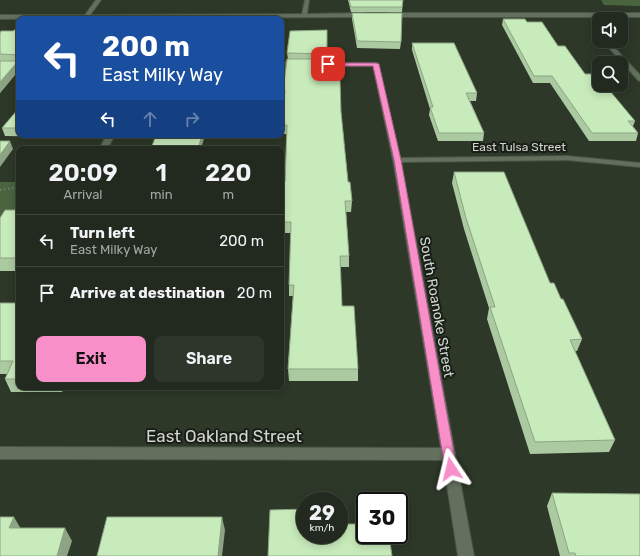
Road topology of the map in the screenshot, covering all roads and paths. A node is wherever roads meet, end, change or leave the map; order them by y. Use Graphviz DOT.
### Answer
graph roads {
  1 [pos="99,0"];
  2 [pos="307,0"];
  3 [pos="304,15"];
  4 [pos="372,15"];
  5 [pos="387,15"];
  6 [pos="640,15"];
  7 [pos="87,16"];
  8 [pos="195,16"];
  9 [pos="0,17"];
  10 [pos="16,17"];
  11 [pos="613,48"];
  12 [pos="284,64"];
  13 [pos="640,79"];
  14 [pos="397,160"];
  15 [pos="640,164"];
  16 [pos="16,187"];
  17 [pos="0,190"];
  18 [pos="0,453"];
  19 [pos="448,454"];
  20 [pos="466,556"];
  1 -- 7 [label="street"];
  2 -- 3 [label="street"];
  3 -- 4 [label="street"];
  3 -- 8 [label="street"];
  5 -- 6 [label="street"];
  9 -- 10 [label="street"];
  11 -- 13 [label="street"];
  12 -- 14 [label="street, South Roanoke Street"];
  14 -- 15 [label="street, East Tulsa Street"];
  14 -- 19 [label="street, South Roanoke Street"];
  16 -- 17 [label="path"];
  18 -- 19 [label="street, East Oakland Street"];
  19 -- 20 [label="street, South Roanoke Street"];
}
